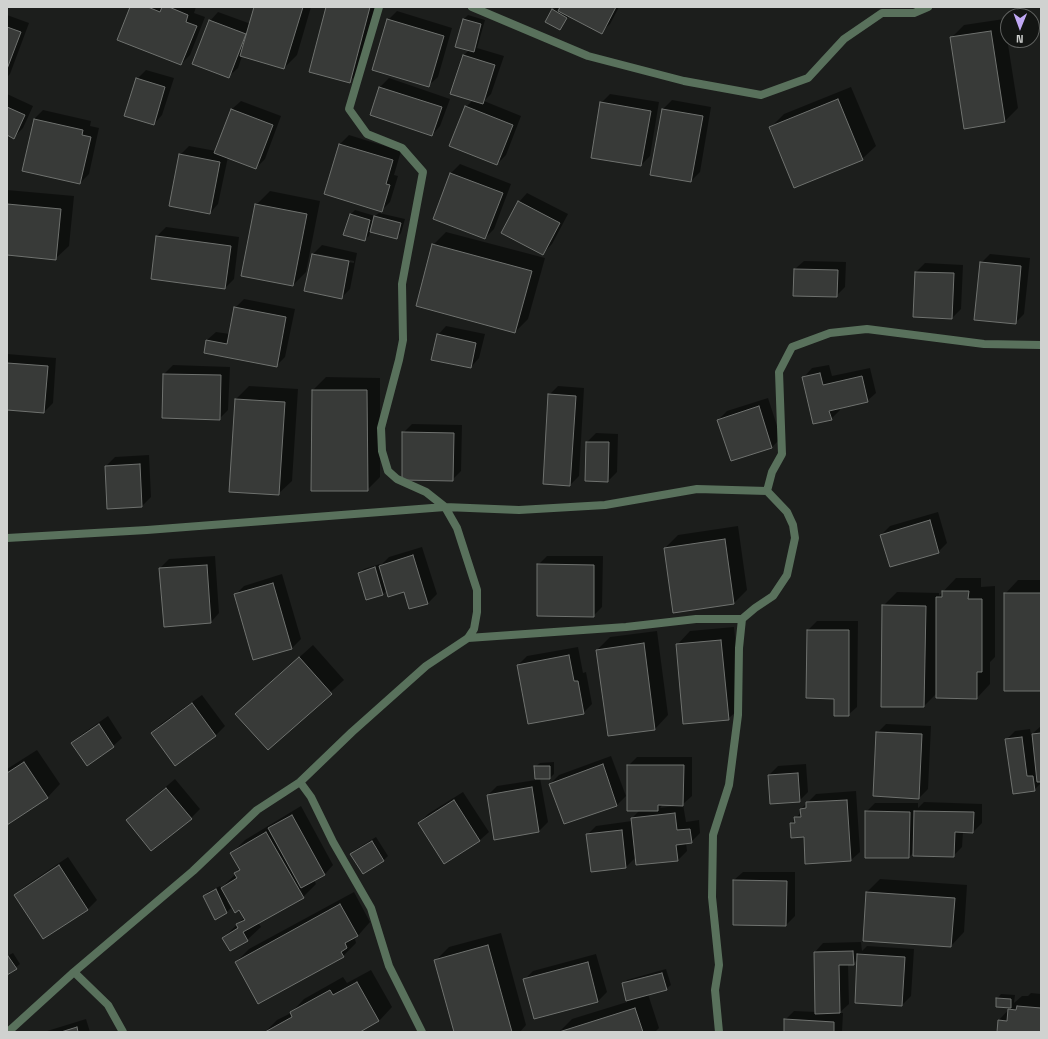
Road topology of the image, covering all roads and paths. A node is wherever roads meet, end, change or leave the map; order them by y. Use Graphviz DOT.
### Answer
graph roads {
  1 [pos="379,7"];
  2 [pos="472,7"];
  3 [pos="928,7"];
  4 [pos="1041,345"];
  5 [pos="767,491"];
  6 [pos="445,507"];
  7 [pos="7,538"];
  8 [pos="742,619"];
  9 [pos="468,638"];
  10 [pos="300,782"];
  11 [pos="74,972"];
  12 [pos="8,1032"];
  13 [pos="123,1032"];
  14 [pos="422,1032"];
  15 [pos="719,1032"];
  1 -- 6 [label="street"];
  2 -- 3 [label="street"];
  4 -- 5 [label="street"];
  5 -- 6 [label="street"];
  5 -- 8 [label="street"];
  6 -- 7 [label="street"];
  6 -- 9 [label="street"];
  8 -- 9 [label="street"];
  8 -- 15 [label="street"];
  9 -- 10 [label="street"];
  10 -- 11 [label="street"];
  10 -- 14 [label="street"];
  11 -- 12 [label="street"];
  11 -- 13 [label="street"];
}
